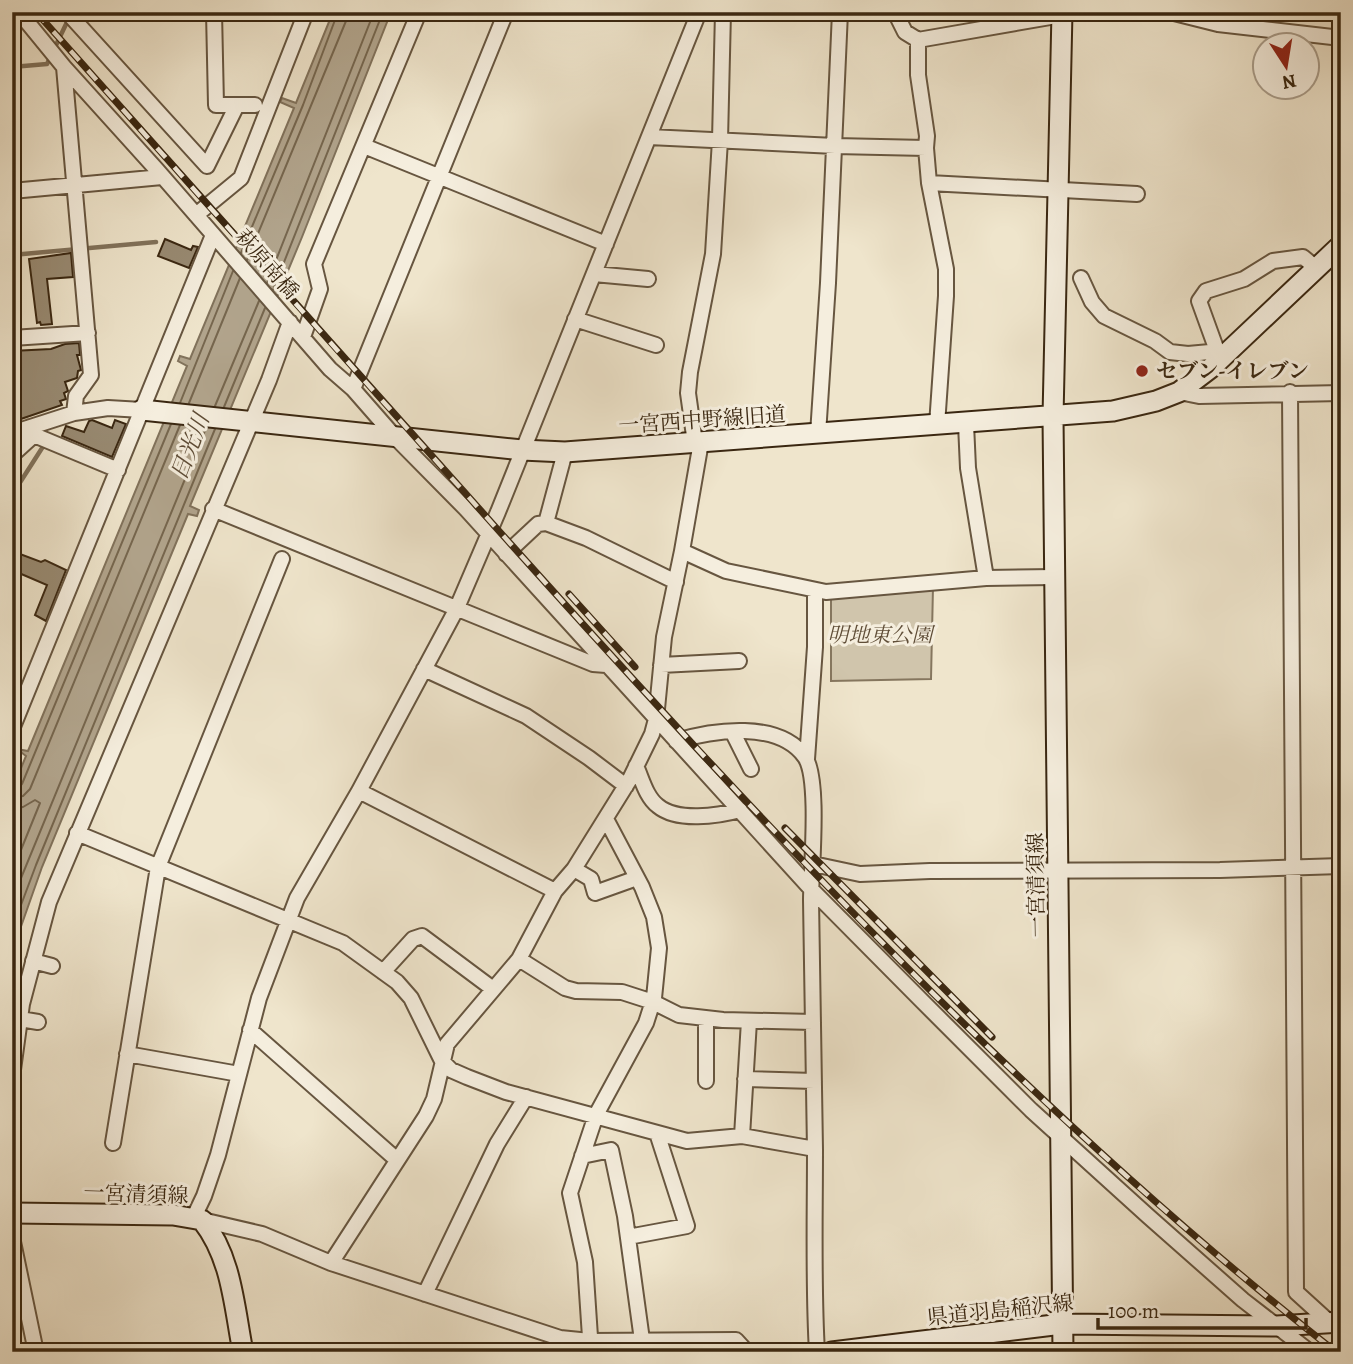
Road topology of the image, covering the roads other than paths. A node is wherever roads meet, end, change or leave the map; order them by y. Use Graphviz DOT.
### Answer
graph roads {
  1 [pos="19,12"];
  2 [pos="67,12"];
  3 [pos="214,12"];
  4 [pos="306,12"];
  5 [pos="419,12"];
  6 [pos="506,12"];
  7 [pos="699,12"];
  8 [pos="723,12"];
  9 [pos="840,12"];
  10 [pos="895,12"];
  11 [pos="1170,12"];
  12 [pos="1062,14"];
  13 [pos="1341,38"];
  14 [pos="918,40"];
  15 [pos="64,67"];
  16 [pos="237,105"];
  17 [pos="256,105"];
  18 [pos="649,137"];
  19 [pos="720,141"];
  20 [pos="364,146"];
  21 [pos="835,146"];
  22 [pos="926,148"];
  23 [pos="162,177"];
  24 [pos="439,177"];
  25 [pos="929,183"];
  26 [pos="74,186"];
  27 [pos="1058,190"];
  28 [pos="12,191"];
  29 [pos="1137,194"];
  30 [pos="196,215"];
  31 [pos="213,235"];
  32 [pos="606,244"];
  33 [pos="1341,245"];
  34 [pos="1316,268"];
  35 [pos="594,274"];
  36 [pos="1081,278"];
  37 [pos="648,279"];
  38 [pos="575,319"];
  39 [pos="290,322"];
  40 [pos="88,333"];
  41 [pos="303,337"];
  42 [pos="12,338"];
  43 [pos="656,345"];
  44 [pos="1220,359"];
  45 [pos="353,389"];
  46 [pos="1179,392"];
  47 [pos="1290,392"];
  48 [pos="1341,393"];
  49 [pos="142,410"];
  50 [pos="74,413"];
  51 [pos="1053,417"];
  52 [pos="250,422"];
  53 [pos="966,424"];
  54 [pos="937,425"];
  55 [pos="32,431"];
  56 [pos="12,433"];
  57 [pos="818,434"];
  58 [pos="395,437"];
  59 [pos="698,443"];
  60 [pos="522,450"];
  61 [pos="565,452"];
  62 [pos="12,455"];
  63 [pos="118,470"];
  64 [pos="213,509"];
  65 [pos="546,523"];
  66 [pos="488,535"];
  67 [pos="682,551"];
  68 [pos="506,554"];
  69 [pos="282,559"];
  70 [pos="1055,577"];
  71 [pos="986,578"];
  72 [pos="676,582"];
  73 [pos="815,590"];
  74 [pos="456,610"];
  75 [pos="739,661"];
  76 [pos="606,664"];
  77 [pos="661,665"];
  78 [pos="424,669"];
  79 [pos="656,719"];
  80 [pos="12,729"];
  81 [pos="733,733"];
  82 [pos="676,741"];
  83 [pos="807,760"];
  84 [pos="636,766"];
  85 [pos="751,769"];
  86 [pos="626,786"];
  87 [pos="359,791"];
  88 [pos="740,810"];
  89 [pos="606,819"];
  90 [pos="77,833"];
  91 [pos="813,864"];
  92 [pos="1295,866"];
  93 [pos="1341,866"];
  94 [pos="158,867"];
  95 [pos="574,869"];
  96 [pos="1058,871"];
  97 [pos="637,878"];
  98 [pos="811,889"];
  99 [pos="555,891"];
  100 [pos="288,921"];
  101 [pos="519,960"];
  102 [pos="33,961"];
  103 [pos="52,966"];
  104 [pos="383,972"];
  105 [pos="493,989"];
  106 [pos="653,1002"];
  107 [pos="706,1018"];
  108 [pos="20,1019"];
  109 [pos="749,1021"];
  110 [pos="38,1022"];
  111 [pos="813,1022"];
  112 [pos="250,1030"];
  113 [pos="127,1054"];
  114 [pos="442,1060"];
  115 [pos="239,1074"];
  116 [pos="12,1077"];
  117 [pos="745,1079"];
  118 [pos="706,1081"];
  119 [pos="814,1081"];
  120 [pos="526,1097"];
  121 [pos="596,1115"];
  122 [pos="657,1133"];
  123 [pos="742,1136"];
  124 [pos="1061,1137"];
  125 [pos="113,1143"];
  126 [pos="815,1149"];
  127 [pos="582,1156"];
  128 [pos="397,1160"];
  129 [pos="12,1213"];
  130 [pos="197,1219"];
  131 [pos="12,1237"];
  132 [pos="628,1237"];
  133 [pos="331,1263"];
  134 [pos="425,1294"];
  135 [pos="1335,1322"];
  136 [pos="1062,1324"];
  137 [pos="1277,1326"];
  138 [pos="642,1339"];
  139 [pos="591,1346"];
  140 [pos="1302,1349"];
  141 [pos="36,1352"];
  142 [pos="243,1352"];
  143 [pos="747,1352"];
  144 [pos="817,1352"];
  145 [pos="832,1352"];
  146 [pos="1063,1352"];
  1 -- 15 [label="street, 萩原南橋"];
  2 -- 16 [label="street"];
  3 -- 16 [label="street"];
  4 -- 30 [label="street"];
  5 -- 20 [label="street"];
  6 -- 24 [label="street"];
  7 -- 18 [label="street"];
  8 -- 19 [label="street"];
  9 -- 21 [label="street"];
  10 -- 14 [label="street"];
  11 -- 13 [label="street"];
  12 -- 14 [label="street"];
  12 -- 27 [label="main road, 一宮清須線"];
  14 -- 22 [label="street"];
  15 -- 23 [label="street, 萩原南橋"];
  15 -- 26 [label="street"];
  16 -- 17 [label="street"];
  18 -- 19 [label="street"];
  18 -- 32 [label="street"];
  19 -- 21 [label="street"];
  19 -- 59 [label="street"];
  20 -- 24 [label="street"];
  20 -- 41 [label="street"];
  21 -- 22 [label="street"];
  21 -- 57 [label="street"];
  22 -- 25 [label="street"];
  23 -- 26 [label="street"];
  23 -- 30 [label="street, 萩原南橋"];
  24 -- 32 [label="street"];
  24 -- 45 [label="street"];
  25 -- 27 [label="street"];
  25 -- 54 [label="street"];
  26 -- 28 [label="street"];
  26 -- 40 [label="street"];
  27 -- 29 [label="street"];
  27 -- 51 [label="main road, 一宮清須線"];
  30 -- 31 [label="street, 萩原南橋"];
  31 -- 39 [label="street, 萩原南橋"];
  31 -- 49 [label="street"];
  32 -- 35 [label="street"];
  33 -- 34 [label="main road, 一宮西中野線旧道"];
  34 -- 44 [label="main road, 一宮西中野線旧道"];
  34 -- 44 [label="street"];
  35 -- 37 [label="street"];
  35 -- 38 [label="street"];
  36 -- 44 [label="street"];
  38 -- 43 [label="street"];
  38 -- 60 [label="street"];
  39 -- 41 [label="street, 萩原南橋"];
  39 -- 52 [label="street"];
  40 -- 42 [label="street"];
  40 -- 50 [label="street"];
  41 -- 45 [label="street, 萩原南橋"];
  44 -- 46 [label="main road, 一宮西中野線旧道"];
  45 -- 58 [label="street, 萩原南橋"];
  46 -- 47 [label="street"];
  46 -- 51 [label="main road, 一宮西中野線旧道"];
  47 -- 48 [label="street"];
  47 -- 92 [label="street"];
  49 -- 50 [label="street, 一宮西中野線旧道"];
  49 -- 52 [label="main road, 一宮西中野線旧道"];
  49 -- 63 [label="street"];
  50 -- 55 [label="street, 一宮西中野線旧道"];
  51 -- 53 [label="main road, 一宮西中野線旧道"];
  51 -- 70 [label="main road, 一宮清須線"];
  52 -- 58 [label="main road, 一宮西中野線旧道"];
  52 -- 64 [label="street"];
  53 -- 54 [label="main road, 一宮西中野線旧道"];
  53 -- 71 [label="street"];
  54 -- 57 [label="main road, 一宮西中野線旧道"];
  55 -- 56 [label="street, 一宮西中野線旧道"];
  55 -- 62 [label="street"];
  55 -- 63 [label="street"];
  57 -- 59 [label="main road, 一宮西中野線旧道"];
  58 -- 60 [label="main road, 一宮西中野線旧道"];
  58 -- 66 [label="street, 萩原南橋"];
  59 -- 61 [label="main road, 一宮西中野線旧道"];
  59 -- 67 [label="street"];
  60 -- 61 [label="main road, 一宮西中野線旧道"];
  60 -- 66 [label="street"];
  61 -- 65 [label="street"];
  63 -- 80 [label="street"];
  64 -- 74 [label="street"];
  64 -- 90 [label="street"];
  65 -- 68 [label="street"];
  65 -- 72 [label="street"];
  66 -- 68 [label="street, 萩原南橋"];
  66 -- 74 [label="street"];
  67 -- 72 [label="street"];
  67 -- 73 [label="street"];
  68 -- 76 [label="street, 萩原南橋"];
  69 -- 94 [label="street"];
  70 -- 71 [label="street"];
  70 -- 96 [label="main road, 一宮清須線"];
  71 -- 73 [label="street"];
  72 -- 77 [label="street"];
  73 -- 83 [label="street"];
  74 -- 76 [label="street"];
  74 -- 78 [label="street"];
  75 -- 77 [label="street"];
  76 -- 79 [label="street, 萩原南橋"];
  77 -- 79 [label="street"];
  78 -- 86 [label="street"];
  78 -- 87 [label="street"];
  79 -- 82 [label="street, 萩原南橋"];
  79 -- 84 [label="street"];
  81 -- 82 [label="street"];
  81 -- 83 [label="street"];
  81 -- 85 [label="street"];
  82 -- 88 [label="street, 萩原南橋"];
  83 -- 91 [label="street"];
  84 -- 86 [label="street"];
  84 -- 88 [label="street"];
  86 -- 89 [label="street"];
  87 -- 99 [label="street"];
  87 -- 100 [label="street"];
  88 -- 98 [label="street, 萩原南橋"];
  89 -- 95 [label="street"];
  89 -- 97 [label="street"];
  90 -- 94 [label="street"];
  90 -- 102 [label="street"];
  91 -- 96 [label="street"];
  91 -- 98 [label="street"];
  92 -- 93 [label="street"];
  92 -- 96 [label="street"];
  92 -- 135 [label="street"];
  94 -- 100 [label="street"];
  94 -- 113 [label="street"];
  95 -- 97 [label="street"];
  95 -- 99 [label="street"];
  96 -- 124 [label="main road, 一宮清須線"];
  97 -- 106 [label="street"];
  98 -- 111 [label="street"];
  98 -- 124 [label="street, 萩原南橋"];
  99 -- 101 [label="street"];
  100 -- 104 [label="street"];
  100 -- 112 [label="street"];
  101 -- 105 [label="street"];
  101 -- 106 [label="street"];
  102 -- 103 [label="street"];
  102 -- 108 [label="street"];
  104 -- 105 [label="street"];
  104 -- 114 [label="street"];
  105 -- 114 [label="street"];
  106 -- 107 [label="street"];
  106 -- 121 [label="street"];
  107 -- 109 [label="street"];
  107 -- 118 [label="street"];
  108 -- 110 [label="street"];
  108 -- 116 [label="street"];
  109 -- 111 [label="street"];
  109 -- 117 [label="street"];
  111 -- 119 [label="street"];
  112 -- 115 [label="street"];
  112 -- 128 [label="street"];
  113 -- 115 [label="street"];
  113 -- 125 [label="street"];
  114 -- 120 [label="street"];
  114 -- 128 [label="street"];
  115 -- 130 [label="street"];
  117 -- 119 [label="street"];
  117 -- 123 [label="street"];
  119 -- 126 [label="street"];
  120 -- 121 [label="street"];
  120 -- 134 [label="street"];
  121 -- 122 [label="street"];
  121 -- 127 [label="street"];
  122 -- 123 [label="street"];
  122 -- 132 [label="street"];
  123 -- 126 [label="street"];
  124 -- 136 [label="main road, 一宮清須線"];
  124 -- 137 [label="street, 萩原南橋"];
  126 -- 144 [label="street"];
  127 -- 132 [label="street"];
  127 -- 139 [label="street"];
  128 -- 133 [label="street"];
  129 -- 130 [label="main road, 一宮清須線"];
  130 -- 133 [label="street"];
  130 -- 142 [label="main road, 一宮清須線"];
  131 -- 141 [label="street"];
  132 -- 138 [label="street"];
  133 -- 134 [label="street"];
  134 -- 139 [label="street"];
  135 -- 137 [label="main road, 県道羽島稲沢線"];
  136 -- 137 [label="main road, 県道羽島稲沢線"];
  136 -- 145 [label="main road, 県道羽島稲沢線"];
  136 -- 146 [label="main road, 一宮清須線"];
  137 -- 140 [label="street, 萩原南橋"];
  138 -- 139 [label="street"];
  138 -- 143 [label="street"];
}
